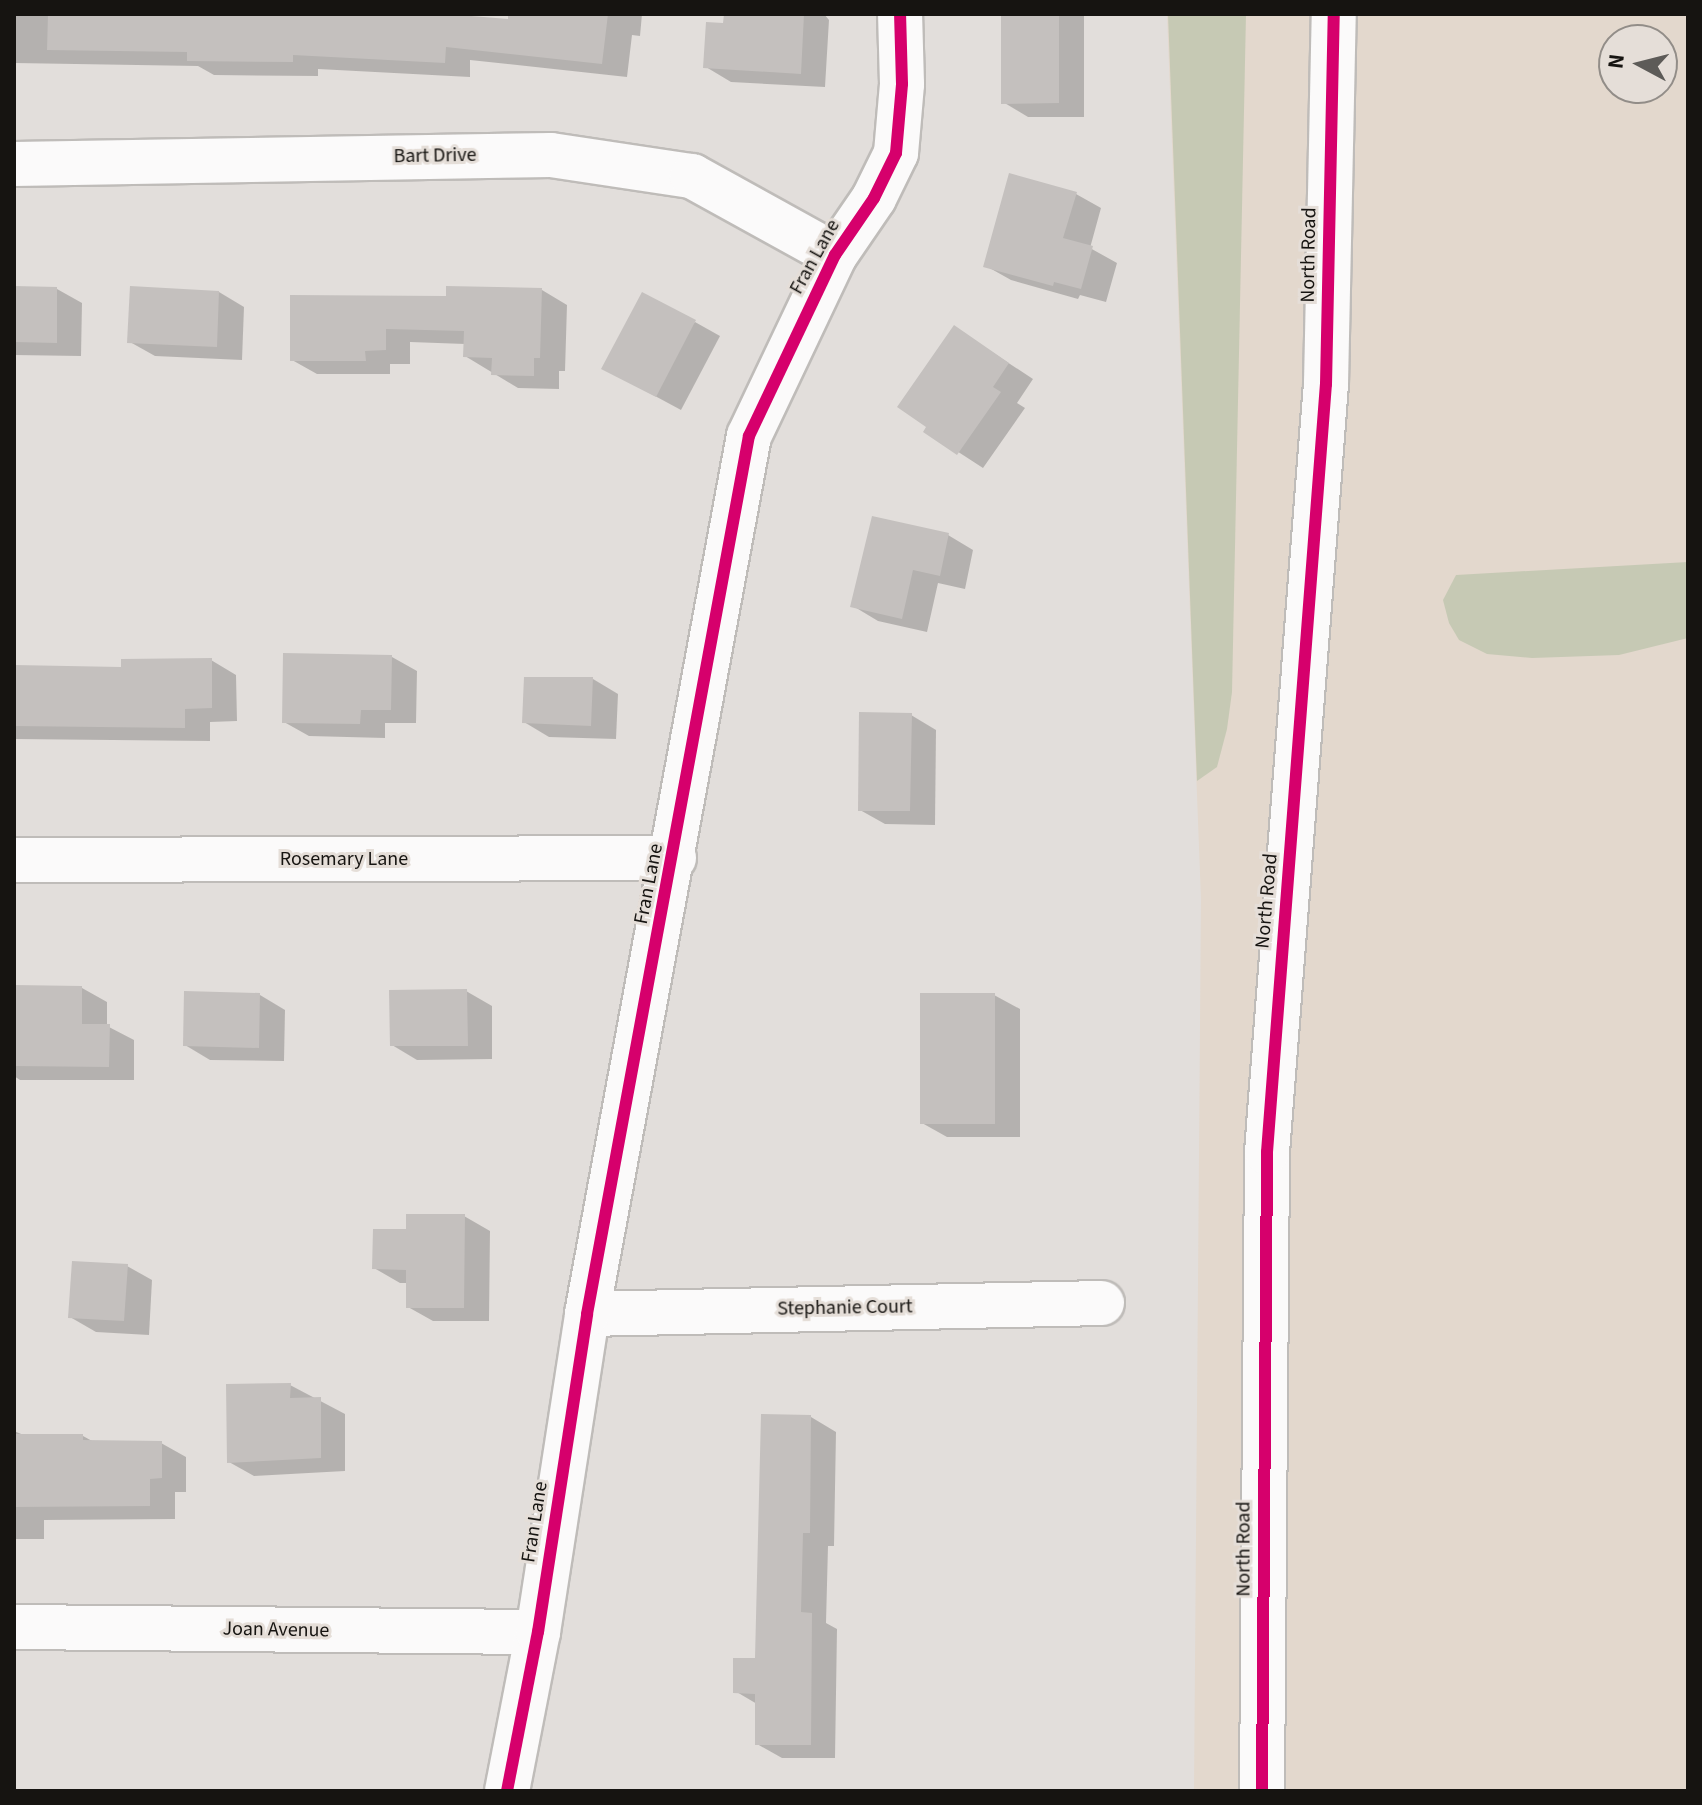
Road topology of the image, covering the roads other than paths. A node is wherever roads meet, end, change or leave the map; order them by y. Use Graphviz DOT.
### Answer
graph roads {
  1 [pos="900,14"];
  2 [pos="1334,14"];
  3 [pos="14,164"];
  4 [pos="835,255"];
  5 [pos="674,858"];
  6 [pos="14,860"];
  7 [pos="1102,1303"];
  8 [pos="587,1314"];
  9 [pos="14,1627"];
  10 [pos="538,1632"];
  11 [pos="1264,1702"];
  12 [pos="507,1791"];
  13 [pos="1262,1791"];
  14 [pos="1290,1791"];
  1 -- 4 [label="street, Fran Lane"];
  2 -- 11 [label="street, North Road"];
  3 -- 4 [label="street, Bart Drive"];
  4 -- 5 [label="street, Fran Lane"];
  5 -- 6 [label="street, Rosemary Lane"];
  5 -- 8 [label="street, Fran Lane"];
  7 -- 8 [label="street, Stephanie Court"];
  8 -- 10 [label="street, Fran Lane"];
  9 -- 10 [label="street, Joan Avenue"];
  10 -- 12 [label="street, Fran Lane"];
  11 -- 13 [label="street, North Road"];
  11 -- 14 [label="street, North Road"];
}
